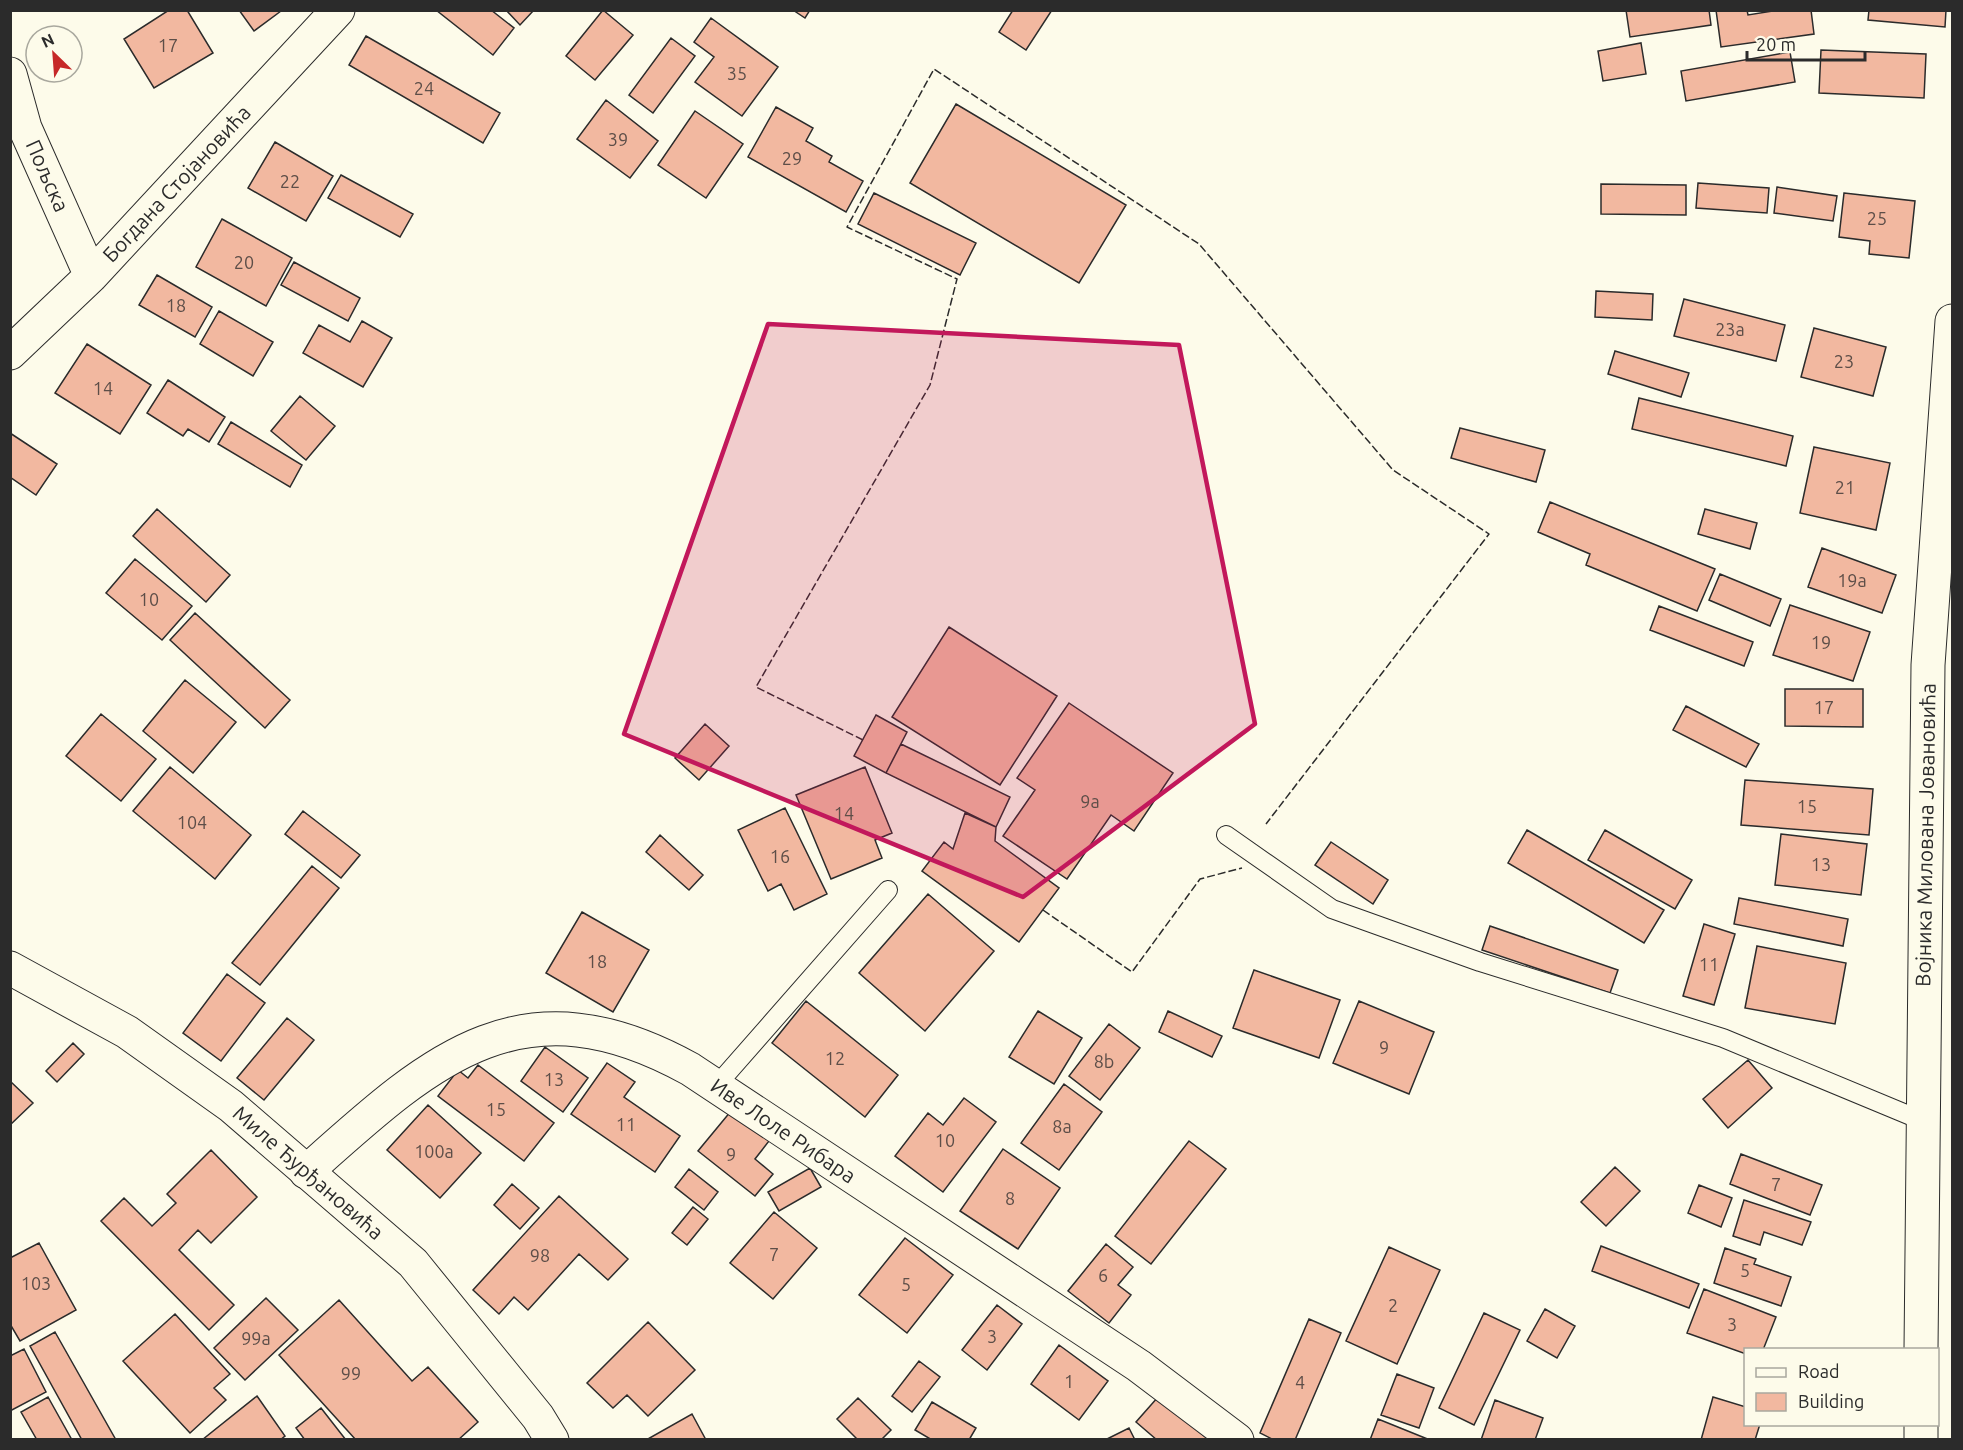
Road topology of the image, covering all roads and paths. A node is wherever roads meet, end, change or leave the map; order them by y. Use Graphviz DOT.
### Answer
graph roads {
  1 [pos="338,10"];
  2 [pos="10,74"];
  3 [pos="91,276"];
  4 [pos="1953,321"];
  5 [pos="10,353"];
  6 [pos="1940,663"];
  7 [pos="1226,835"];
  8 [pos="888,890"];
  9 [pos="10,968"];
  10 [pos="716,1086"];
  11 [pos="1923,1121"];
  12 [pos="306,1172"];
  13 [pos="1921,1348"];
  14 [pos="552,1440"];
  15 [pos="1237,1440"];
  1 -- 3 [label="street, Богдана Стојановића"];
  2 -- 3 [label="street, Пољска"];
  3 -- 5 [label="street, Богдана Стојановића"];
  4 -- 6 [label="street, Војника Милована Јовановића"];
  6 -- 11 [label="street, Војника Милована Јовановића"];
  7 -- 11 [label="lane"];
  8 -- 10 [label="lane"];
  9 -- 12 [label="street, Миле Ђурђановића"];
  10 -- 12 [label="street, Иве Лоле Рибара"];
  10 -- 15 [label="street, Иве Лоле Рибара"];
  11 -- 13 [label="street, Војника Милована Јовановића"];
  12 -- 14 [label="street, Миле Ђурђановића"];
}
